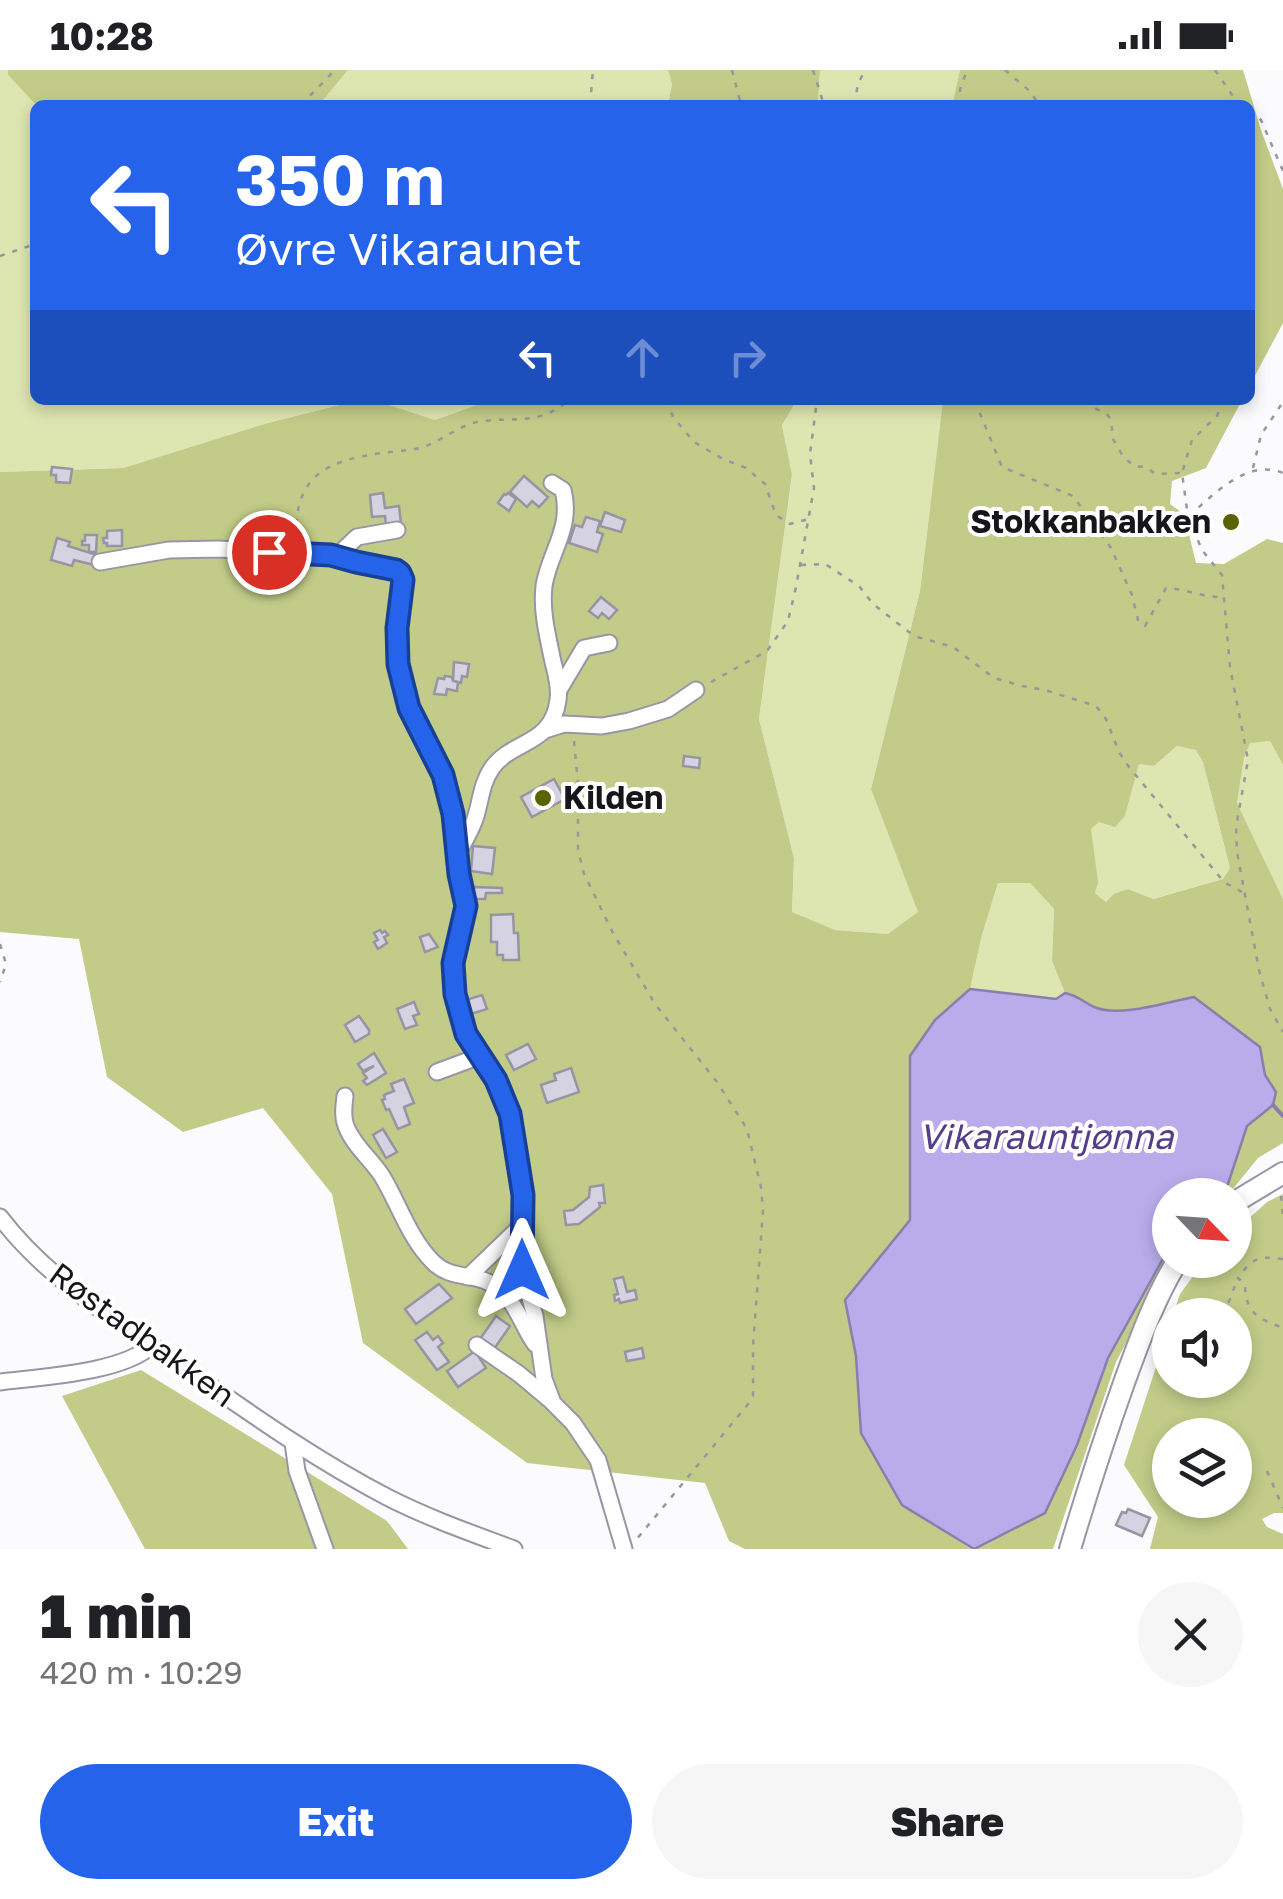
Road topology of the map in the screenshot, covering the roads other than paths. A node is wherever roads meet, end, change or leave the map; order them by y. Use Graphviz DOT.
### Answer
graph roads {
  1 [pos="552,483"];
  2 [pos="397,530"];
  3 [pos="337,556"];
  4 [pos="100,562"];
  5 [pos="609,643"];
  6 [pos="559,690"];
  7 [pos="696,690"];
  8 [pos="546,730"];
  9 [pos="458,853"];
  10 [pos="480,1056"];
  11 [pos="437,1072"];
  12 [pos="345,1096"];
  13 [pos="1282,1181"];
  14 [pos="1252,1194"];
  15 [pos="0,1217"];
  16 [pos="522,1225"];
  17 [pos="468,1278"];
  18 [pos="1167,1278"];
  19 [pos="152,1345"];
  20 [pos="478,1345"];
  21 [pos="540,1351"];
  22 [pos="0,1382"];
  23 [pos="552,1403"];
  24 [pos="294,1442"];
  25 [pos="325,1549"];
  26 [pos="514,1549"];
  27 [pos="626,1549"];
  28 [pos="1070,1549"];
  1 -- 6 [label="street"];
  2 -- 3 [label="street"];
  3 -- 4 [label="street"];
  3 -- 9 [label="street"];
  5 -- 6 [label="street"];
  6 -- 8 [label="street"];
  7 -- 8 [label="street"];
  8 -- 9 [label="street"];
  9 -- 10 [label="street"];
  10 -- 11 [label="street"];
  10 -- 16 [label="street"];
  12 -- 17 [label="street"];
  13 -- 14 [label="main road"];
  15 -- 19 [label="street, Røstadbakken"];
  16 -- 17 [label="street"];
  16 -- 21 [label="street"];
  17 -- 21 [label="street"];
  18 -- 28 [label="main road"];
  19 -- 22 [label="street"];
  19 -- 24 [label="street, Røstadbakken"];
  20 -- 23 [label="street"];
  21 -- 23 [label="street"];
  23 -- 27 [label="street"];
  24 -- 25 [label="street"];
  24 -- 26 [label="street, Røstadbakken"];
}
